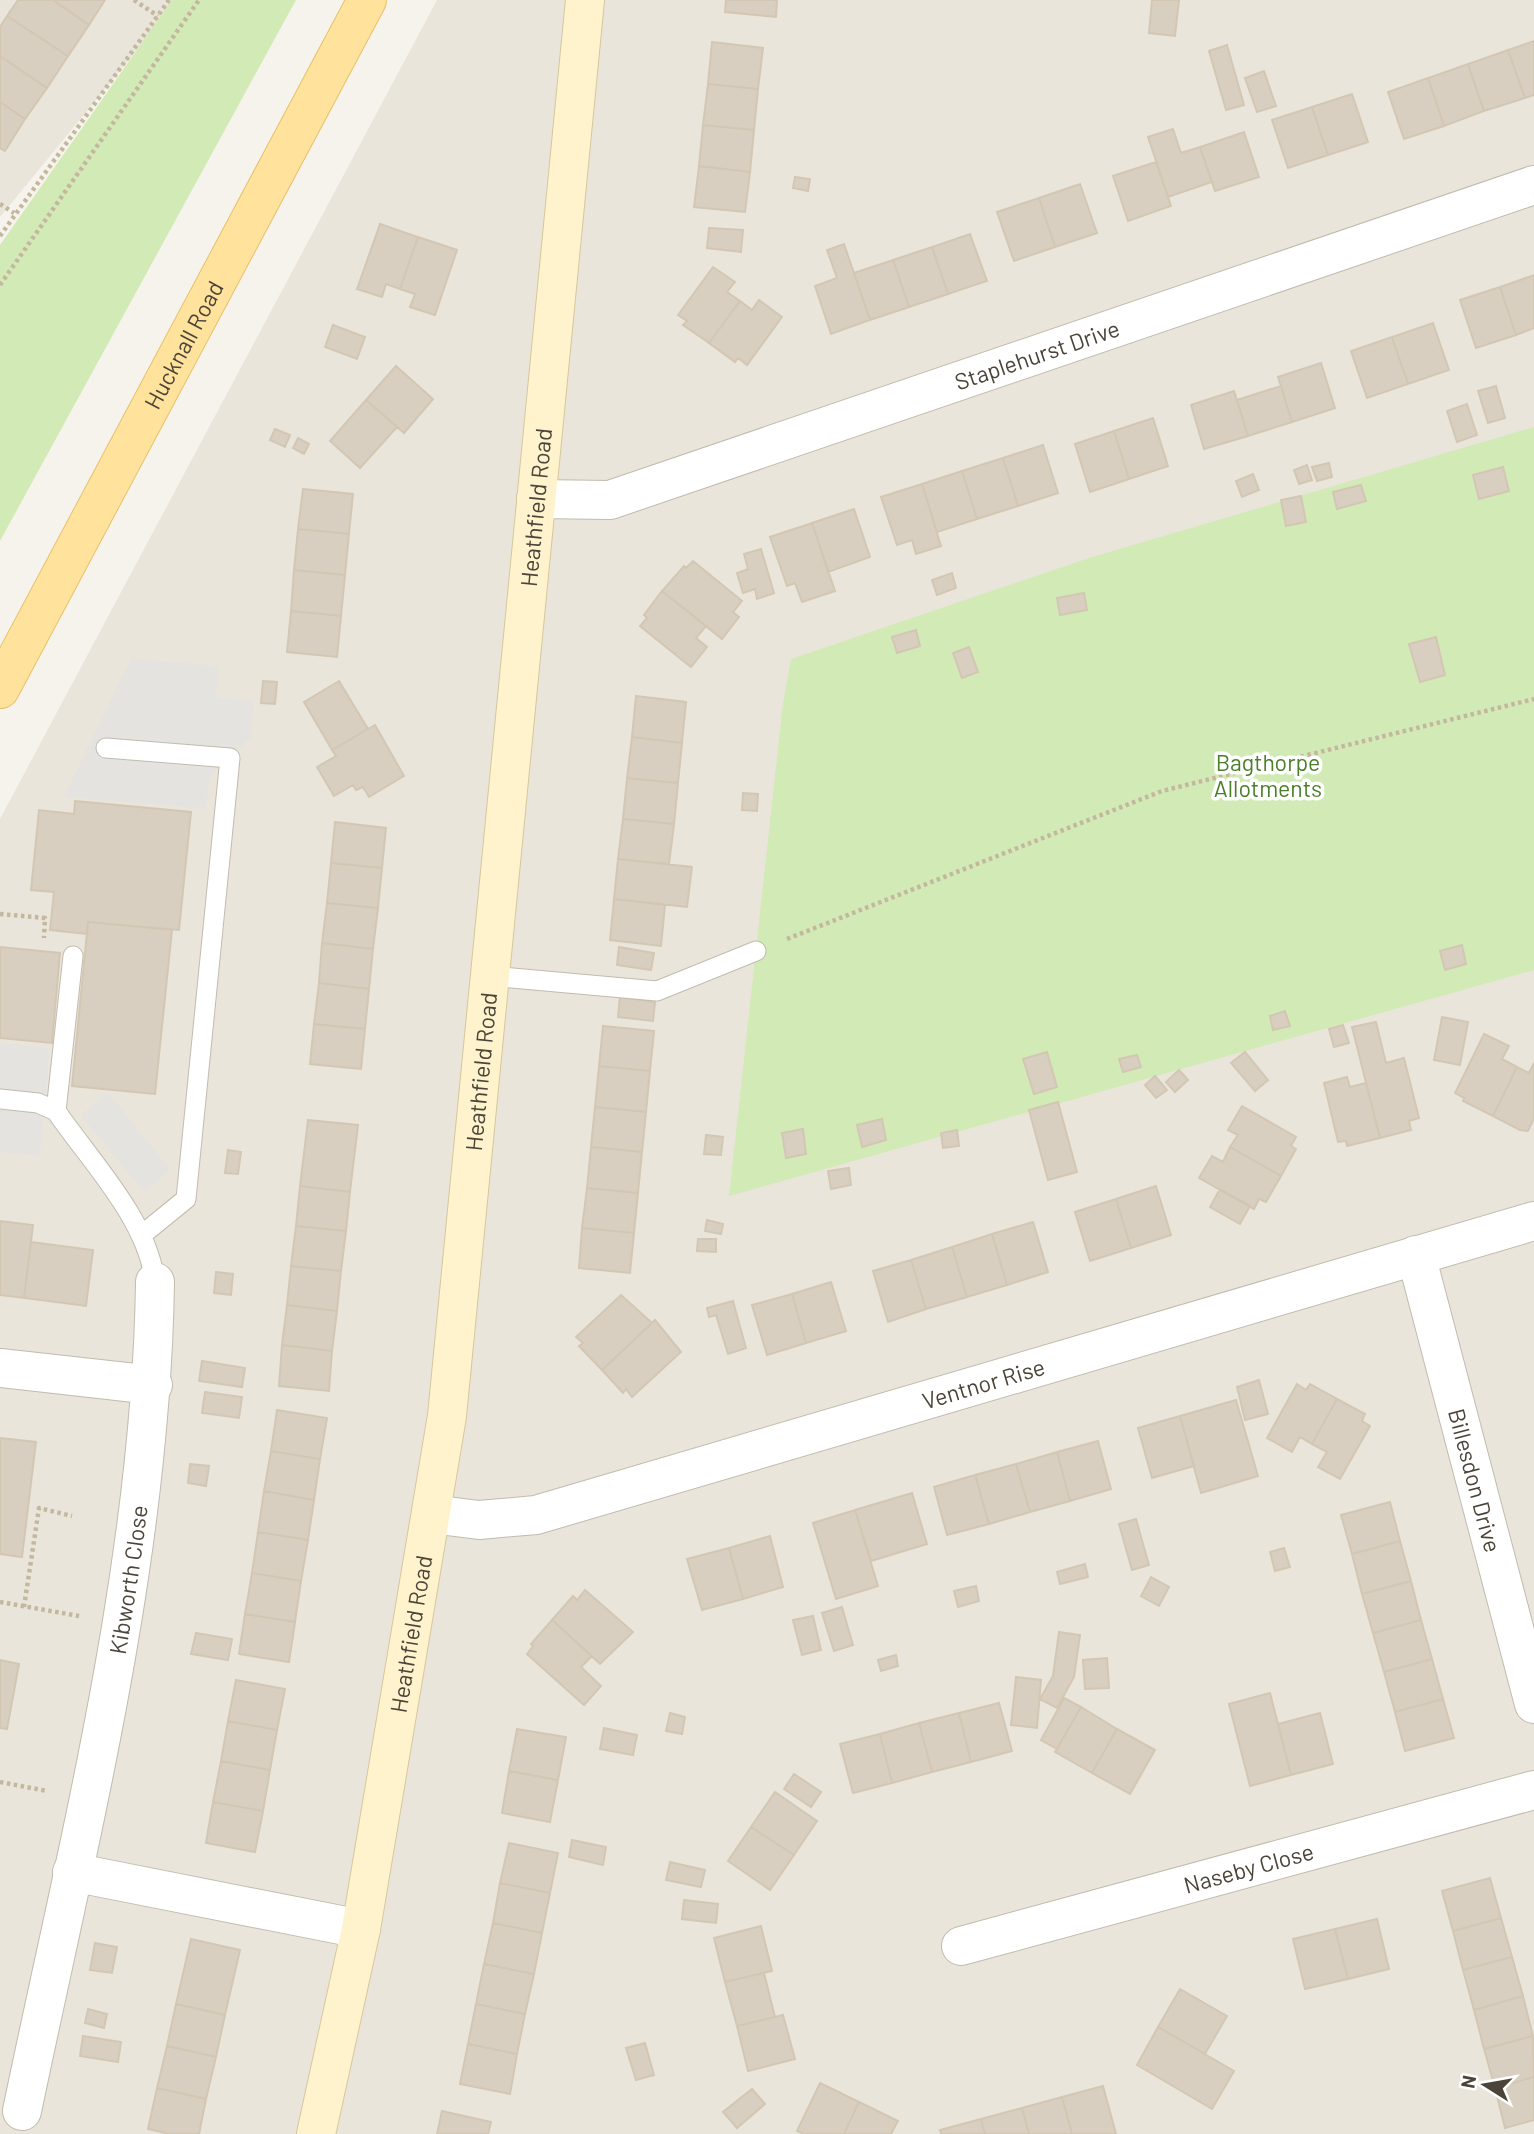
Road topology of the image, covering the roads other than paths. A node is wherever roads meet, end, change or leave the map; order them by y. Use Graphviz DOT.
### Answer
graph roads {
  1 [pos="367,0"];
  2 [pos="585,0"];
  3 [pos="1534,185"];
  4 [pos="536,499"];
  5 [pos="0,689"];
  6 [pos="106,748"];
  7 [pos="756,951"];
  8 [pos="73,956"];
  9 [pos="490,976"];
  10 [pos="0,1099"];
  11 [pos="56,1111"];
  12 [pos="1534,1221"];
  13 [pos="143,1234"];
  14 [pos="1416,1255"];
  15 [pos="155,1282"];
  16 [pos="0,1368"];
  17 [pos="153,1385"];
  18 [pos="431,1514"];
  19 [pos="1534,1704"];
  20 [pos="1534,1790"];
  21 [pos="72,1872"];
  22 [pos="361,1929"];
  23 [pos="961,1946"];
  24 [pos="22,2111"];
  25 [pos="316,2134"];
  1 -- 5 [label="main road, Hucknall Road"];
  2 -- 4 [label="main road, Heathfield Road"];
  3 -- 4 [label="street, Staplehurst Drive"];
  4 -- 9 [label="main road, Heathfield Road"];
  6 -- 13 [label="lane"];
  7 -- 9 [label="lane"];
  8 -- 11 [label="lane"];
  9 -- 18 [label="main road, Heathfield Road"];
  10 -- 11 [label="lane"];
  11 -- 13 [label="lane"];
  12 -- 14 [label="street, Ventnor Rise"];
  13 -- 15 [label="lane"];
  14 -- 18 [label="street, Ventnor Rise"];
  14 -- 19 [label="street, Billesdon Drive"];
  15 -- 17 [label="street, Kibworth Close"];
  16 -- 17 [label="street"];
  17 -- 21 [label="street, Kibworth Close"];
  18 -- 22 [label="main road, Heathfield Road"];
  20 -- 23 [label="street, Naseby Close"];
  21 -- 22 [label="street"];
  21 -- 24 [label="street, Kibworth Close"];
  22 -- 25 [label="main road, Heathfield Road"];
}
